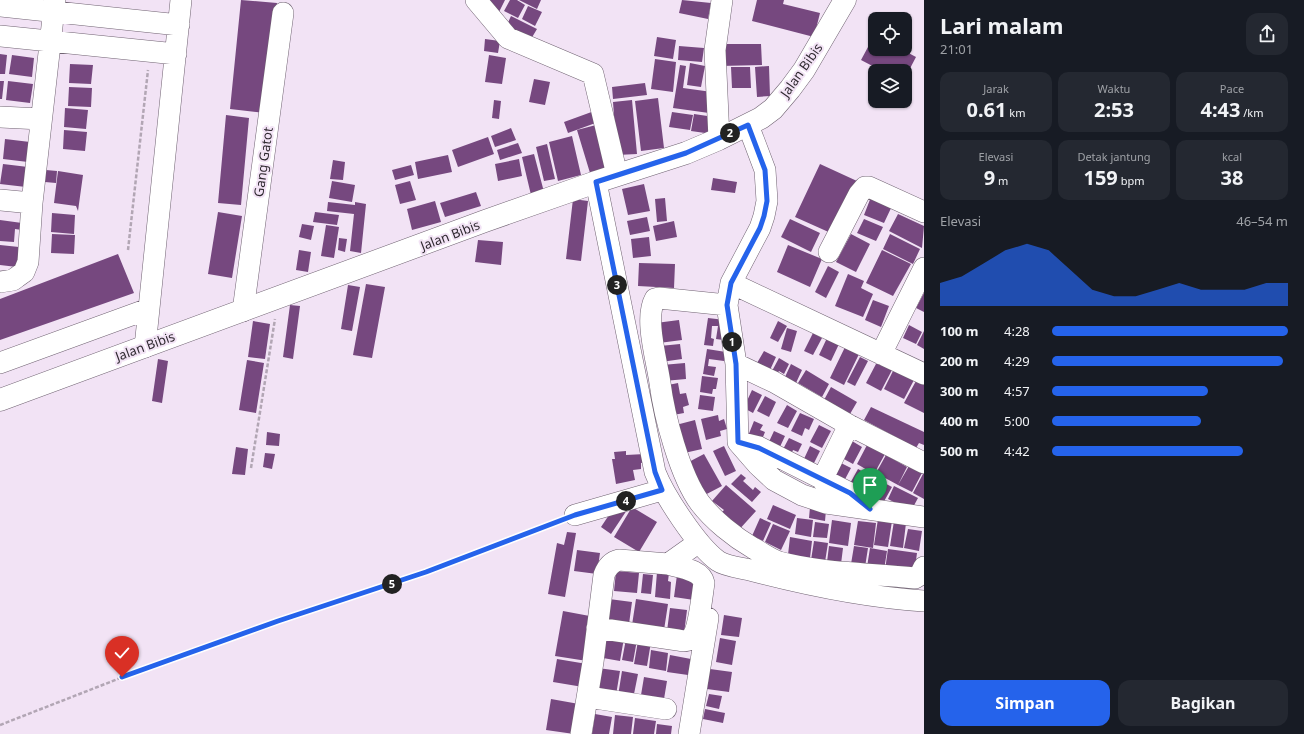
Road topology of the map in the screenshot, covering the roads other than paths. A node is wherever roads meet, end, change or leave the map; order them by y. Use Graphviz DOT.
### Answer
graph roads {
  1 [pos="181,0"];
  2 [pos="476,0"];
  3 [pos="722,0"];
  4 [pos="845,0"];
  5 [pos="0,6"];
  6 [pos="54,6"];
  7 [pos="283,13"];
  8 [pos="179,25"];
  9 [pos="0,36"];
  10 [pos="50,41"];
  11 [pos="176,54"];
  12 [pos="0,117"];
  13 [pos="41,119"];
  14 [pos="748,125"];
  15 [pos="719,139"];
  16 [pos="617,176"];
  17 [pos="596,182"];
  18 [pos="0,200"];
  19 [pos="32,203"];
  20 [pos="924,212"];
  21 [pos="829,252"];
  22 [pos="924,268"];
  23 [pos="734,278"];
  24 [pos="0,282"];
  25 [pos="727,305"];
  26 [pos="148,309"];
  27 [pos="243,311"];
  28 [pos="145,347"];
  29 [pos="884,348"];
  30 [pos="924,361"];
  31 [pos="0,363"];
  32 [pos="736,364"];
  33 [pos="924,374"];
  34 [pos="0,400"];
  35 [pos="849,425"];
  36 [pos="738,442"];
  37 [pos="924,463"];
  38 [pos="822,480"];
  39 [pos="662,490"];
  40 [pos="870,509"];
  41 [pos="575,515"];
  42 [pos="924,517"];
  43 [pos="699,542"];
  44 [pos="718,562"];
  45 [pos="668,564"];
  46 [pos="924,567"];
  47 [pos="924,601"];
  48 [pos="597,628"];
  49 [pos="588,697"];
  50 [pos="666,709"];
  51 [pos="581,734"];
  52 [pos="689,734"];
  1 -- 8 [label="street"];
  2 -- 16 [label="street"];
  3 -- 15 [label="street"];
  4 -- 14 [label="main road, Jalan Bibis"];
  5 -- 6 [label="street"];
  6 -- 8 [label="street"];
  6 -- 10 [label="street"];
  7 -- 27 [label="street, Gang Gatot"];
  8 -- 11 [label="street"];
  9 -- 10 [label="street"];
  10 -- 11 [label="street"];
  10 -- 13 [label="street"];
  11 -- 26 [label="street"];
  12 -- 13 [label="street"];
  13 -- 19 [label="street"];
  14 -- 15 [label="main road, Jalan Bibis"];
  14 -- 23 [label="street"];
  15 -- 16 [label="main road, Jalan Bibis"];
  16 -- 17 [label="main road, Jalan Bibis"];
  17 -- 27 [label="main road, Jalan Bibis"];
  17 -- 39 [label="street"];
  18 -- 19 [label="street"];
  19 -- 24 [label="street"];
  20 -- 21 [label="street"];
  22 -- 29 [label="street"];
  23 -- 25 [label="street"];
  23 -- 29 [label="street"];
  25 -- 32 [label="street"];
  25 -- 46 [label="street"];
  26 -- 28 [label="street"];
  26 -- 31 [label="street"];
  27 -- 28 [label="main road, Jalan Bibis"];
  28 -- 34 [label="main road, Jalan Bibis"];
  29 -- 30 [label="street"];
  29 -- 33 [label="street"];
  32 -- 35 [label="street"];
  32 -- 36 [label="street"];
  35 -- 37 [label="street"];
  35 -- 38 [label="street"];
  36 -- 38 [label="street"];
  36 -- 40 [label="street"];
  38 -- 40 [label="street"];
  39 -- 41 [label="street"];
  39 -- 43 [label="street"];
  40 -- 42 [label="street"];
  43 -- 44 [label="street"];
  43 -- 45 [label="street"];
  44 -- 47 [label="street"];
  44 -- 52 [label="street"];
  45 -- 48 [label="street"];
  45 -- 48 [label="street"];
  48 -- 49 [label="street"];
  49 -- 50 [label="street"];
  49 -- 51 [label="street"];
}
